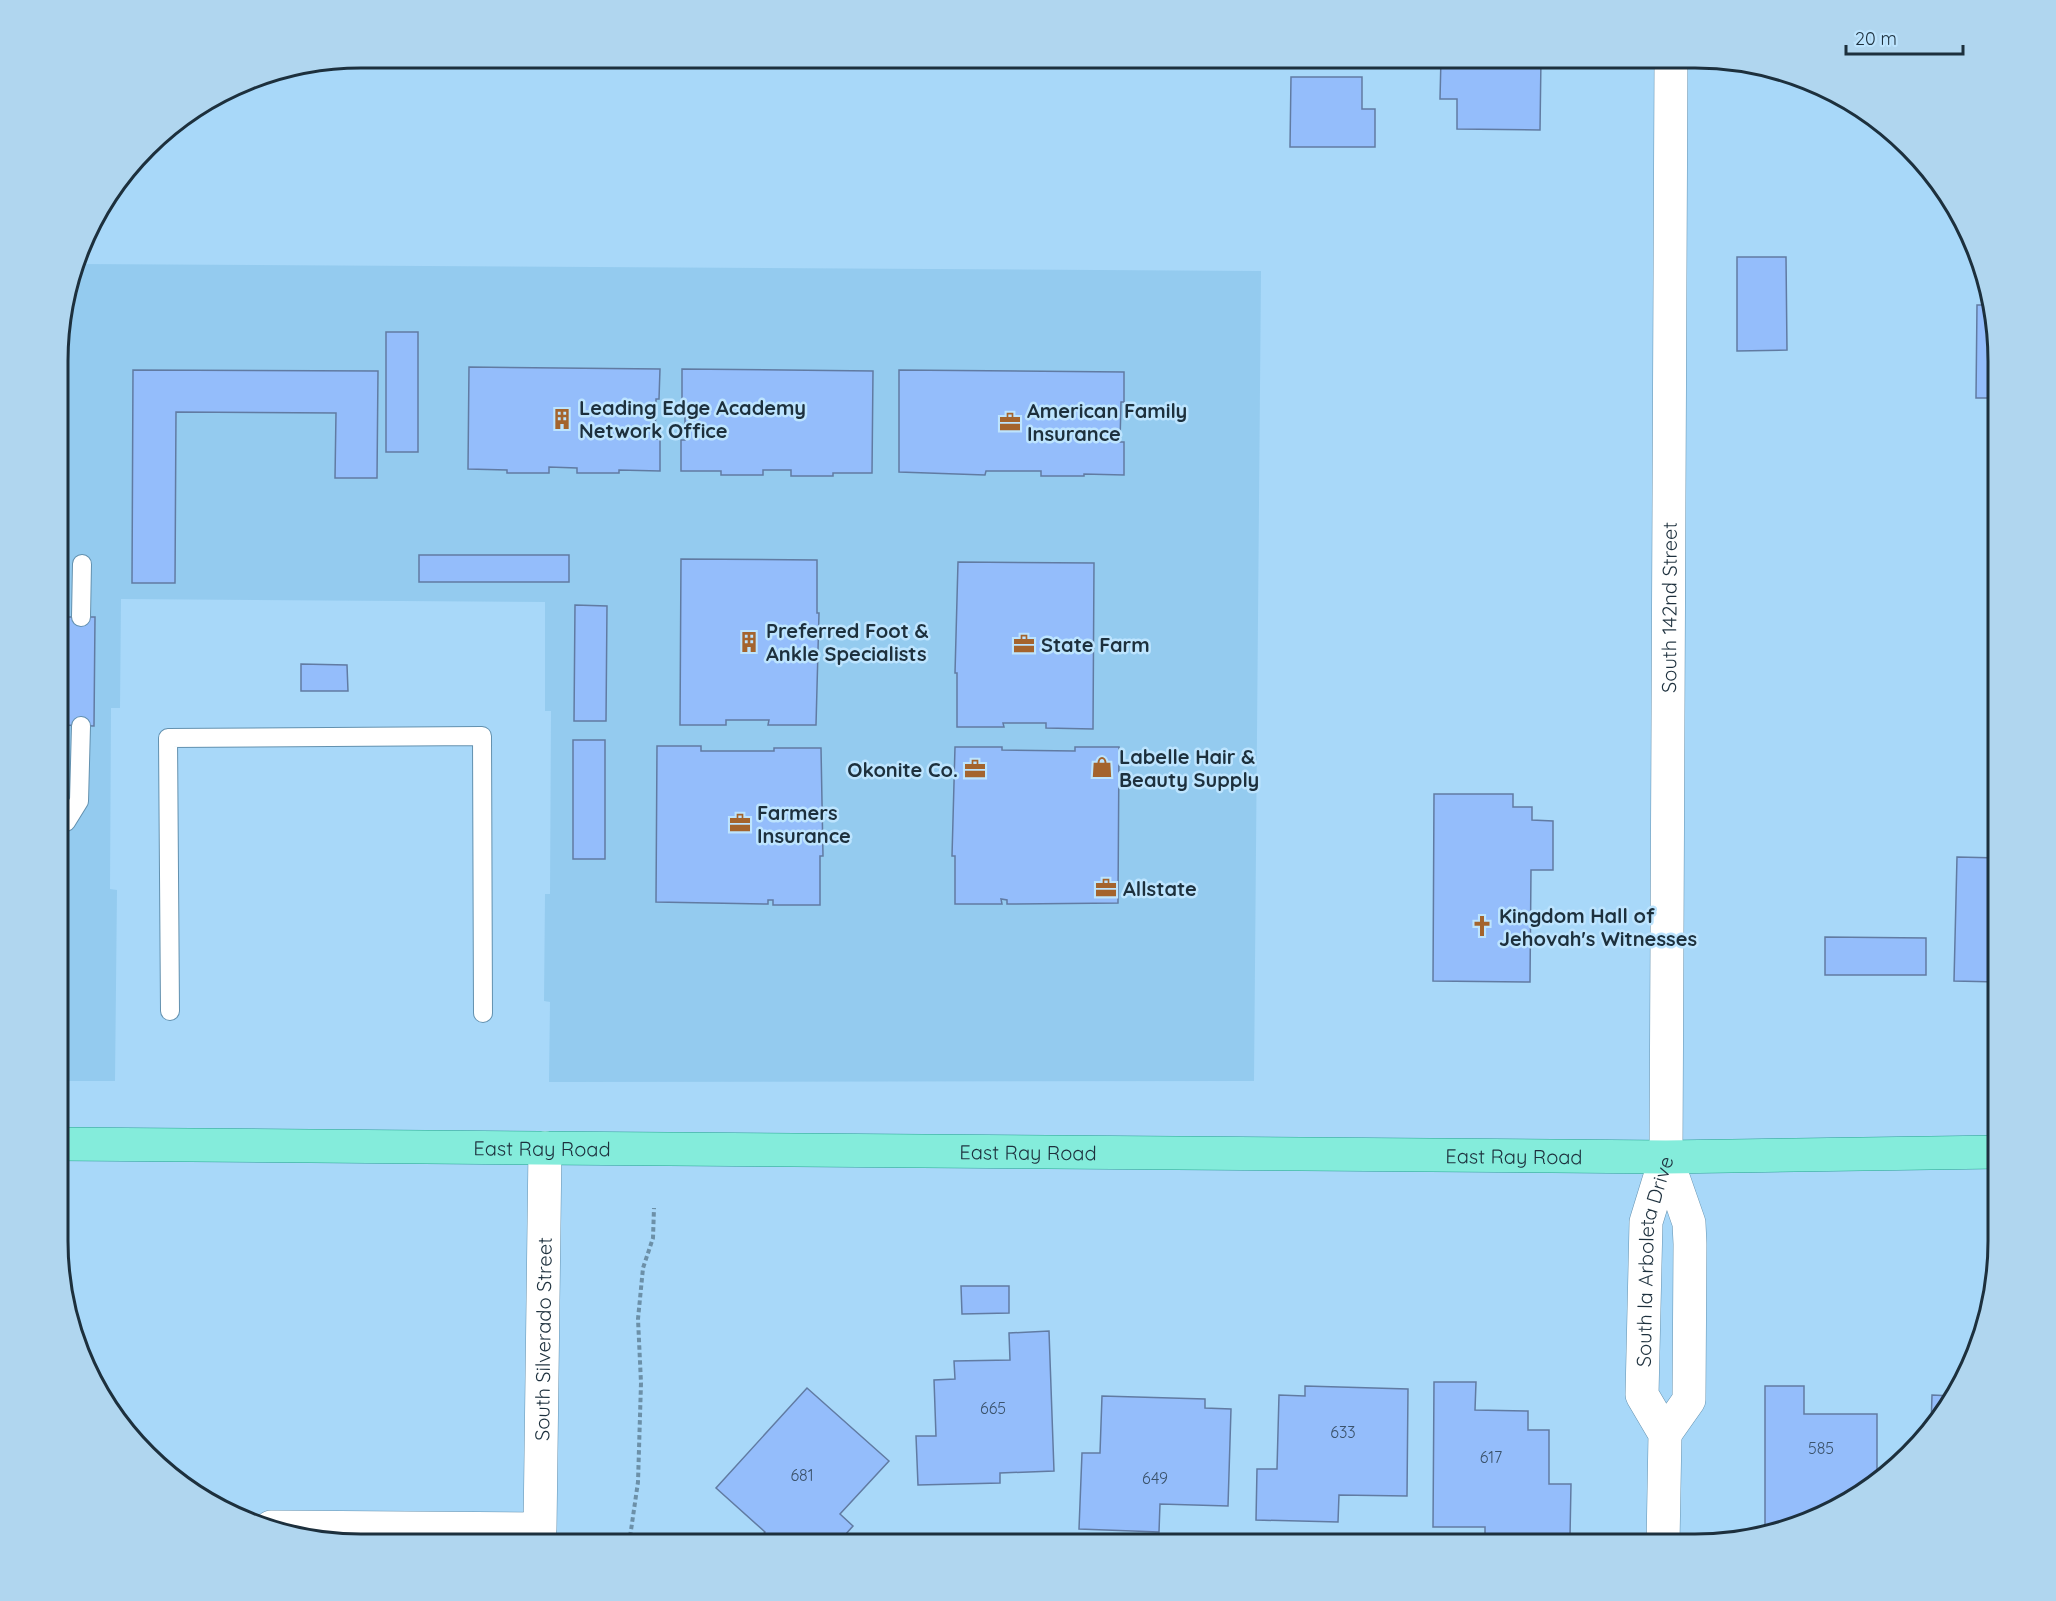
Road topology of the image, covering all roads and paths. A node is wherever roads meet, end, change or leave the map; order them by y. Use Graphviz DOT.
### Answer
graph roads {
  1 [pos="1671,68"];
  2 [pos="82,564"];
  3 [pos="81,616"];
  4 [pos="81,726"];
  5 [pos="68,819"];
  6 [pos="170,1011"];
  7 [pos="483,1013"];
  8 [pos="68,1144"];
  9 [pos="545,1148"];
  10 [pos="1988,1152"];
  11 [pos="1666,1157"];
  12 [pos="654,1208"];
  13 [pos="1665,1434"];
  14 [pos="299,1527"];
  15 [pos="631,1534"];
  16 [pos="1662,1534"];
  1 -- 11 [label="street, South 142nd Street"];
  2 -- 3 [label="lane"];
  4 -- 5 [label="lane"];
  6 -- 7 [label="lane"];
  8 -- 9 [label="main road, East Ray Road"];
  9 -- 11 [label="main road, East Ray Road"];
  9 -- 14 [label="street, South Silverado Street"];
  10 -- 11 [label="main road, East Ray Road"];
  11 -- 13 [label="street, South la Arboleta Drive"];
  11 -- 13 [label="street, South la Arboleta Drive"];
  12 -- 15 [label="path"];
  13 -- 16 [label="street"];
}
